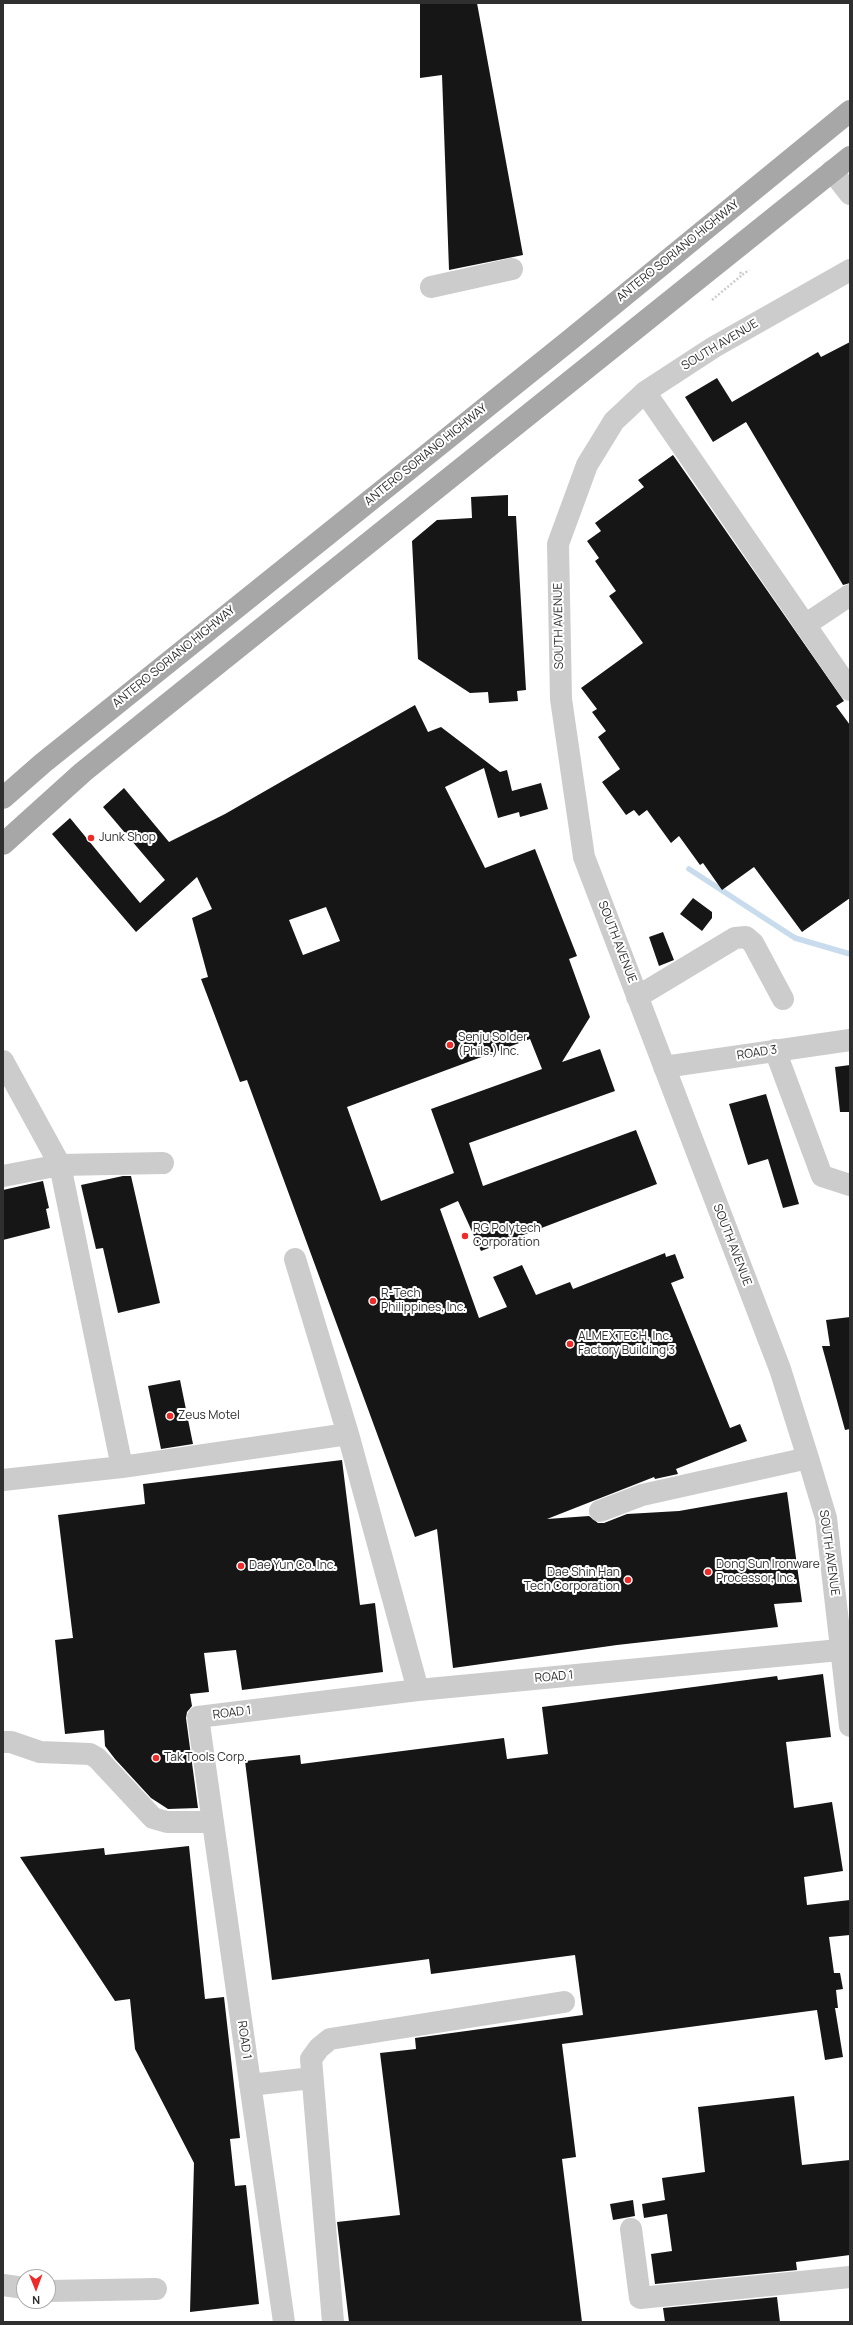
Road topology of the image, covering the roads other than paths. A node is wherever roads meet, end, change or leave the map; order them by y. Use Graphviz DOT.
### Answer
graph roads {
  1 [pos="850,111"];
  2 [pos="850,157"];
  3 [pos="832,171"];
  4 [pos="850,194"];
  5 [pos="512,268"];
  6 [pos="850,270"];
  7 [pos="431,287"];
  8 [pos="645,392"];
  9 [pos="850,595"];
  10 [pos="805,625"];
  11 [pos="850,690"];
  12 [pos="3,798"];
  13 [pos="3,844"];
  14 [pos="638,997"];
  15 [pos="783,1000"];
  16 [pos="850,1040"];
  17 [pos="775,1050"];
  18 [pos="3,1061"];
  19 [pos="664,1068"];
  20 [pos="163,1163"];
  21 [pos="60,1165"];
  22 [pos="3,1176"];
  23 [pos="850,1185"];
  24 [pos="295,1259"];
  25 [pos="348,1434"];
  26 [pos="808,1458"];
  27 [pos="122,1467"];
  28 [pos="3,1480"];
  29 [pos="600,1511"];
  30 [pos="846,1649"];
  31 [pos="418,1690"];
  32 [pos="850,1726"];
  33 [pos="3,1742"];
  34 [pos="213,1822"];
  35 [pos="564,2002"];
  36 [pos="312,2078"];
  37 [pos="250,2085"];
  38 [pos="631,2229"];
  39 [pos="850,2276"];
  40 [pos="3,2285"];
  41 [pos="16,2287"];
  42 [pos="156,2289"];
  43 [pos="56,2291"];
  44 [pos="284,2322"];
  45 [pos="333,2322"];
  1 -- 12 [label="main road, ANTERO SORIANO HIGHWAY"];
  2 -- 3 [label="main road"];
  3 -- 4 [label="street"];
  3 -- 13 [label="main road"];
  5 -- 7 [label="street"];
  6 -- 8 [label="street, SOUTH AVENUE"];
  8 -- 10 [label="street"];
  8 -- 14 [label="street, SOUTH AVENUE"];
  9 -- 10 [label="street"];
  10 -- 11 [label="street"];
  14 -- 15 [label="street"];
  14 -- 19 [label="street, SOUTH AVENUE"];
  16 -- 17 [label="street, ROAD 3"];
  17 -- 19 [label="street, ROAD 3"];
  17 -- 23 [label="street"];
  18 -- 21 [label="street"];
  19 -- 26 [label="street, SOUTH AVENUE"];
  20 -- 21 [label="street"];
  21 -- 22 [label="street"];
  21 -- 27 [label="street"];
  24 -- 25 [label="street"];
  25 -- 27 [label="street"];
  25 -- 31 [label="street"];
  26 -- 29 [label="street"];
  26 -- 30 [label="street, SOUTH AVENUE"];
  27 -- 28 [label="street"];
  30 -- 31 [label="street, ROAD 1"];
  30 -- 32 [label="street, SOUTH AVENUE"];
  31 -- 34 [label="street, ROAD 1"];
  33 -- 34 [label="street"];
  34 -- 37 [label="street, ROAD 1"];
  35 -- 36 [label="street"];
  36 -- 37 [label="street"];
  36 -- 45 [label="street"];
  37 -- 44 [label="street, ROAD 1"];
  38 -- 39 [label="street"];
  40 -- 41 [label="street"];
  42 -- 43 [label="street"];
}
